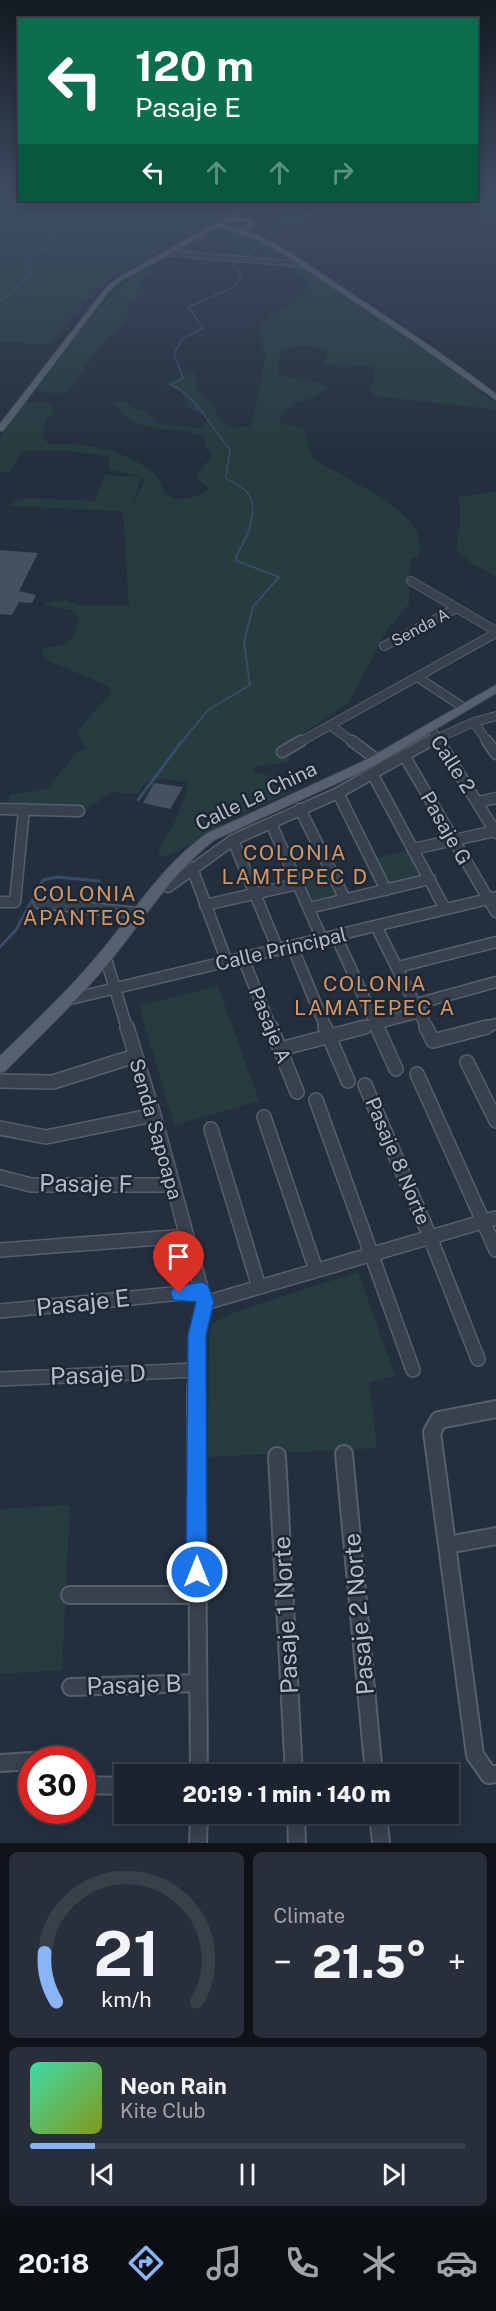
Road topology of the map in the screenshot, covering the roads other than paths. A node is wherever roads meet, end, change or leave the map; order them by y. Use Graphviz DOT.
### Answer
graph roads {
  1 [pos="115,283"];
  2 [pos="330,283"];
  3 [pos="496,398"];
  4 [pos="0,429"];
  5 [pos="411,581"];
  6 [pos="457,608"];
  7 [pos="496,632"];
  8 [pos="384,646"];
  9 [pos="417,677"];
  10 [pos="496,688"];
  11 [pos="463,707"];
  12 [pos="496,716"];
  13 [pos="474,722"];
  14 [pos="330,725"];
  15 [pos="429,726"];
  16 [pos="436,738"];
  17 [pos="282,752"];
  18 [pos="496,754"];
  19 [pos="405,757"];
  20 [pos="376,759"];
  21 [pos="373,775"];
  22 [pos="338,793"];
  23 [pos="496,798"];
  24 [pos="478,802"];
  25 [pos="0,809"];
  26 [pos="24,809"];
  27 [pos="300,809"];
  28 [pos="79,811"];
  29 [pos="271,823"];
  30 [pos="495,832"];
  31 [pos="233,840"];
  32 [pos="453,841"];
  33 [pos="413,849"];
  34 [pos="192,868"];
  35 [pos="430,879"];
  36 [pos="298,884"];
  37 [pos="168,887"];
  38 [pos="386,890"];
  39 [pos="255,894"];
  40 [pos="492,898"];
  41 [pos="345,899"];
  42 [pos="0,902"];
  43 [pos="39,903"];
  44 [pos="205,905"];
  45 [pos="309,908"];
  46 [pos="445,909"];
  47 [pos="496,912"];
  48 [pos="137,913"];
  49 [pos="376,926"];
  50 [pos="336,936"];
  51 [pos="322,939"];
  52 [pos="496,942"];
  53 [pos="292,946"];
  54 [pos="278,950"];
  55 [pos="105,956"];
  56 [pos="243,958"];
  57 [pos="226,962"];
  58 [pos="398,967"];
  59 [pos="496,982"];
  60 [pos="117,988"];
  61 [pos="66,1000"];
  62 [pos="418,1008"];
  63 [pos="496,1024"];
  64 [pos="375,1025"];
  65 [pos="329,1036"];
  66 [pos="280,1049"];
  67 [pos="135,1056"];
  68 [pos="466,1062"];
  69 [pos="0,1066"];
  70 [pos="396,1069"];
  71 [pos="417,1074"];
  72 [pos="0,1081"];
  73 [pos="348,1081"];
  74 [pos="365,1085"];
  75 [pos="297,1092"];
  76 [pos="316,1101"];
  77 [pos="154,1115"];
  78 [pos="264,1117"];
  79 [pos="496,1121"];
  80 [pos="0,1128"];
  81 [pos="211,1129"];
  82 [pos="0,1177"];
  83 [pos="173,1185"];
  84 [pos="490,1219"];
  85 [pos="187,1236"];
  86 [pos="430,1237"];
  87 [pos="0,1250"];
  88 [pos="496,1250"];
  89 [pos="373,1253"];
  90 [pos="316,1270"];
  91 [pos="259,1287"];
  92 [pos="203,1297"];
  93 [pos="0,1311"];
  94 [pos="478,1359"];
  95 [pos="196,1370"];
  96 [pos="413,1370"];
  97 [pos="0,1379"];
  98 [pos="496,1409"];
  99 [pos="344,1454"];
  100 [pos="277,1456"];
  101 [pos="496,1536"];
  102 [pos="447,1545"];
  103 [pos="70,1595"];
  104 [pos="197,1595"];
  105 [pos="198,1683"];
  106 [pos="71,1687"];
  107 [pos="18,1762"];
  108 [pos="0,1763"];
  109 [pos="199,1764"];
  110 [pos="293,1764"];
  111 [pos="373,1764"];
  112 [pos="496,1774"];
  113 [pos="96,1785"];
  114 [pos="114,1786"];
  115 [pos="199,1824"];
  116 [pos="296,1824"];
  117 [pos="379,1824"];
  118 [pos="198,1843"];
  119 [pos="297,1843"];
  120 [pos="381,1843"];
  1 -- 4 [label="main road"];
  2 -- 3 [label="main road"];
  5 -- 6 [label="street"];
  6 -- 7 [label="street"];
  6 -- 8 [label="street, Senda A"];
  7 -- 9 [label="street"];
  9 -- 11 [label="street"];
  9 -- 14 [label="street"];
  10 -- 11 [label="main road, Calle La China"];
  11 -- 15 [label="main road, Calle La China"];
  12 -- 13 [label="street"];
  13 -- 16 [label="street"];
  13 -- 18 [label="street"];
  14 -- 17 [label="street"];
  14 -- 20 [label="street"];
  15 -- 16 [label="street, Calle 2"];
  15 -- 20 [label="main road, Calle La China"];
  16 -- 19 [label="street"];
  16 -- 24 [label="street, Calle 2"];
  19 -- 21 [label="street"];
  19 -- 32 [label="street, Pasaje G"];
  20 -- 48 [label="main road, Calle La China"];
  21 -- 22 [label="street"];
  21 -- 33 [label="street"];
  22 -- 27 [label="street"];
  22 -- 38 [label="street"];
  23 -- 24 [label="street"];
  24 -- 30 [label="street, Calle 2"];
  25 -- 26 [label="street"];
  26 -- 28 [label="street"];
  26 -- 42 [label="street"];
  27 -- 29 [label="street"];
  27 -- 41 [label="street"];
  29 -- 31 [label="street"];
  29 -- 36 [label="street"];
  30 -- 32 [label="street"];
  31 -- 34 [label="street"];
  31 -- 39 [label="street"];
  32 -- 33 [label="street"];
  32 -- 40 [label="street, Pasaje G"];
  33 -- 35 [label="street"];
  34 -- 37 [label="street"];
  34 -- 44 [label="street"];
  35 -- 38 [label="street"];
  35 -- 46 [label="street"];
  36 -- 39 [label="street"];
  36 -- 45 [label="street"];
  38 -- 41 [label="street"];
  39 -- 44 [label="street"];
  39 -- 54 [label="street"];
  40 -- 46 [label="street, Calle Principal"];
  40 -- 47 [label="street"];
  41 -- 45 [label="street"];
  43 -- 48 [label="street"];
  44 -- 57 [label="street"];
  45 -- 51 [label="street"];
  46 -- 49 [label="street, Calle Principal"];
  48 -- 55 [label="main road, Calle La China"];
  49 -- 50 [label="street, Calle Principal"];
  49 -- 58 [label="street"];
  50 -- 51 [label="street, Calle Principal"];
  50 -- 64 [label="street"];
  51 -- 53 [label="street, Calle Principal"];
  52 -- 58 [label="street"];
  53 -- 54 [label="street, Calle Principal"];
  53 -- 65 [label="street"];
  54 -- 56 [label="street, Calle Principal"];
  55 -- 60 [label="street, Senda Sapoapa"];
  55 -- 61 [label="main road, Calle La China"];
  56 -- 57 [label="street, Calle Principal"];
  56 -- 66 [label="street, Pasaje A"];
  57 -- 60 [label="street, Calle Principal"];
  58 -- 62 [label="street"];
  59 -- 62 [label="street"];
  60 -- 61 [label="street, Calle Principal"];
  60 -- 67 [label="street, Senda Sapoapa"];
  61 -- 69 [label="main road, Calle La China"];
  62 -- 63 [label="street"];
  62 -- 64 [label="street"];
  64 -- 65 [label="street"];
  64 -- 70 [label="street"];
  65 -- 66 [label="street"];
  65 -- 73 [label="street"];
  66 -- 75 [label="street, Pasaje A"];
  67 -- 72 [label="street"];
  67 -- 77 [label="street, Senda Sapoapa"];
  68 -- 79 [label="street"];
  71 -- 84 [label="street"];
  74 -- 86 [label="street, Pasaje 8 Norte"];
  76 -- 89 [label="street"];
  77 -- 80 [label="street"];
  77 -- 83 [label="street, Senda Sapoapa"];
  78 -- 90 [label="street"];
  81 -- 91 [label="street"];
  82 -- 83 [label="street, Pasaje F"];
  83 -- 85 [label="street, Senda Sapoapa"];
  84 -- 86 [label="street, Pasaje E"];
  84 -- 88 [label="street"];
  85 -- 87 [label="street"];
  85 -- 92 [label="street, Senda Sapoapa"];
  86 -- 89 [label="street, Pasaje E"];
  86 -- 94 [label="street, Pasaje 8 Norte"];
  89 -- 90 [label="street, Pasaje E"];
  89 -- 96 [label="street"];
  90 -- 91 [label="street, Pasaje E"];
  91 -- 92 [label="street, Pasaje E"];
  92 -- 93 [label="street, Pasaje E"];
  92 -- 95 [label="street"];
  95 -- 97 [label="street, Pasaje D"];
  95 -- 104 [label="street"];
  98 -- 102 [label="street"];
  99 -- 111 [label="street, Pasaje 2 Norte"];
  100 -- 110 [label="street, Pasaje 1 Norte"];
  101 -- 102 [label="street"];
  102 -- 112 [label="street"];
  103 -- 104 [label="street"];
  104 -- 105 [label="street"];
  105 -- 106 [label="street, Pasaje B"];
  105 -- 109 [label="street"];
  107 -- 108 [label="street"];
  113 -- 114 [label="street"];
  115 -- 118 [label="street"];
  116 -- 119 [label="street"];
  117 -- 120 [label="street"];
}
